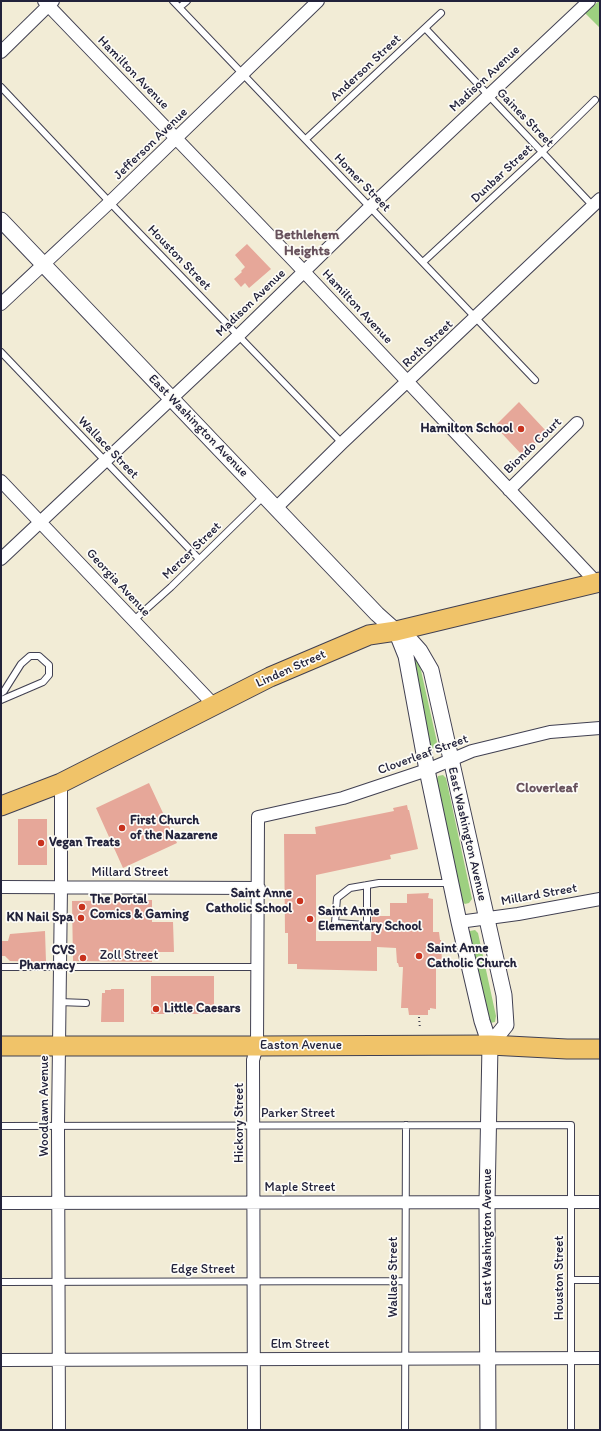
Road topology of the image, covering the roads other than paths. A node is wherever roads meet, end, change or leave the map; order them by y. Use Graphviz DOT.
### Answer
graph roads {
  1 [pos="174,1"];
  2 [pos="187,1"];
  3 [pos="318,1"];
  4 [pos="590,1"];
  5 [pos="49,2"];
  6 [pos="180,7"];
  7 [pos="441,13"];
  8 [pos="425,28"];
  9 [pos="1,52"];
  10 [pos="243,73"];
  11 [pos="1,87"];
  12 [pos="488,96"];
  13 [pos="595,100"];
  14 [pos="177,138"];
  15 [pos="306,139"];
  16 [pos="542,152"];
  17 [pos="110,202"];
  18 [pos="596,203"];
  19 [pos="370,207"];
  20 [pos="1,220"];
  21 [pos="423,262"];
  22 [pos="44,265"];
  23 [pos="304,271"];
  24 [pos="1,304"];
  25 [pos="476,318"];
  26 [pos="238,335"];
  27 [pos="1,352"];
  28 [pos="535,380"];
  29 [pos="408,382"];
  30 [pos="170,398"];
  31 [pos="577,423"];
  32 [pos="342,443"];
  33 [pos="105,461"];
  34 [pos="1,481"];
  35 [pos="509,490"];
  36 [pos="264,496"];
  37 [pos="276,508"];
  38 [pos="40,522"];
  39 [pos="1,559"];
  40 [pos="199,559"];
  41 [pos="599,583"];
  42 [pos="134,620"];
  43 [pos="396,631"];
  44 [pos="1,693"];
  45 [pos="1,700"];
  46 [pos="214,705"];
  47 [pos="600,728"];
  48 [pos="451,760"];
  49 [pos="427,770"];
  50 [pos="61,783"];
  51 [pos="1,806"];
  52 [pos="258,817"];
  53 [pos="451,883"];
  54 [pos="367,885"];
  55 [pos="1,887"];
  56 [pos="61,887"];
  57 [pos="258,888"];
  58 [pos="600,899"];
  59 [pos="486,918"];
  60 [pos="459,922"];
  61 [pos="1,967"];
  62 [pos="60,967"];
  63 [pos="258,967"];
  64 [pos="60,1002"];
  65 [pos="86,1003"];
  66 [pos="490,1045"];
  67 [pos="1,1046"];
  68 [pos="59,1046"];
  69 [pos="257,1046"];
  70 [pos="600,1049"];
  71 [pos="254,1125"];
  72 [pos="406,1125"];
  73 [pos="571,1125"];
  74 [pos="1,1126"];
  75 [pos="58,1126"];
  76 [pos="488,1126"];
  77 [pos="254,1202"];
  78 [pos="406,1202"];
  79 [pos="487,1202"];
  80 [pos="600,1202"];
  81 [pos="1,1203"];
  82 [pos="571,1203"];
  83 [pos="59,1204"];
  84 [pos="571,1280"];
  85 [pos="600,1280"];
  86 [pos="254,1281"];
  87 [pos="405,1281"];
  88 [pos="1,1282"];
  89 [pos="59,1282"];
  90 [pos="488,1357"];
  91 [pos="405,1358"];
  92 [pos="570,1358"];
  93 [pos="600,1358"];
  94 [pos="253,1359"];
  95 [pos="1,1360"];
  96 [pos="58,1360"];
  97 [pos="58,1430"];
  98 [pos="254,1430"];
  99 [pos="405,1430"];
  100 [pos="488,1430"];
  101 [pos="571,1430"];
  1 -- 6 [label="lane, Homer Street"];
  2 -- 6 [label="lane"];
  3 -- 10 [label="street, Jefferson Avenue"];
  4 -- 12 [label="street, Madison Avenue"];
  5 -- 9 [label="street"];
  5 -- 14 [label="street, Hamilton Avenue"];
  6 -- 10 [label="lane, Homer Street"];
  7 -- 8 [label="lane, Anderson Street"];
  8 -- 12 [label="lane, Gaines Street"];
  8 -- 15 [label="lane, Anderson Street"];
  10 -- 14 [label="street, Jefferson Avenue"];
  10 -- 15 [label="lane, Homer Street"];
  11 -- 17 [label="lane, Houston Street"];
  12 -- 16 [label="lane, Gaines Street"];
  12 -- 19 [label="street, Madison Avenue"];
  13 -- 16 [label="lane, Dunbar Street"];
  14 -- 17 [label="street, Jefferson Avenue"];
  14 -- 23 [label="street, Hamilton Avenue"];
  15 -- 19 [label="lane, Homer Street"];
  16 -- 18 [label="lane, Gaines Street"];
  16 -- 21 [label="lane, Dunbar Street"];
  17 -- 22 [label="street, Jefferson Avenue"];
  17 -- 26 [label="lane, Houston Street"];
  18 -- 25 [label="street, Roth Street"];
  19 -- 21 [label="lane, Homer Street"];
  19 -- 23 [label="street, Madison Avenue"];
  20 -- 22 [label="street, East Washington Avenue"];
  21 -- 25 [label="lane, Homer Street"];
  22 -- 24 [label="street, Jefferson Avenue"];
  22 -- 30 [label="street, East Washington Avenue"];
  23 -- 26 [label="street, Madison Avenue"];
  23 -- 29 [label="street, Hamilton Avenue"];
  25 -- 28 [label="lane, Homer Street"];
  25 -- 29 [label="street, Roth Street"];
  26 -- 30 [label="street, Madison Avenue"];
  26 -- 32 [label="lane, Houston Street"];
  27 -- 33 [label="lane, Wallace Street"];
  29 -- 32 [label="street, Roth Street"];
  29 -- 35 [label="street, Hamilton Avenue"];
  30 -- 33 [label="street, Madison Avenue"];
  30 -- 36 [label="street, East Washington Avenue"];
  31 -- 35 [label="street, Biondo Court"];
  32 -- 37 [label="street, Roth Street"];
  33 -- 38 [label="street, Madison Avenue"];
  33 -- 40 [label="lane, Wallace Street"];
  34 -- 38 [label="street, Georgia Avenue"];
  35 -- 41 [label="street, Hamilton Avenue"];
  36 -- 37 [label="street, East Washington Avenue"];
  36 -- 40 [label="lane, Mercer Street"];
  37 -- 43 [label="street, East Washington Avenue"];
  38 -- 39 [label="street, Madison Avenue"];
  38 -- 42 [label="street, Georgia Avenue"];
  40 -- 42 [label="lane, Mercer Street"];
  41 -- 43 [label="main road, Linden Street"];
  42 -- 46 [label="street, Georgia Avenue"];
  43 -- 46 [label="main road, Linden Street"];
  43 -- 48 [label="street, East Washington Avenue"];
  43 -- 49 [label="street, East Washington Avenue"];
  44 -- 45 [label="lane"];
  46 -- 50 [label="main road, Linden Street"];
  47 -- 48 [label="street, Cloverleaf Street"];
  48 -- 49 [label="street, Cloverleaf Street"];
  48 -- 59 [label="street, East Washington Avenue"];
  49 -- 52 [label="street, Cloverleaf Street"];
  49 -- 53 [label="street, East Washington Avenue"];
  50 -- 51 [label="main road, Linden Street"];
  50 -- 56 [label="street, Woodlawn Avenue"];
  52 -- 57 [label="street, Hickory Street"];
  53 -- 54 [label="lane"];
  53 -- 60 [label="street, East Washington Avenue"];
  54 -- 54 [label="lane"];
  55 -- 56 [label="street, Millard Street"];
  56 -- 57 [label="street, Millard Street"];
  56 -- 62 [label="street, Woodlawn Avenue"];
  57 -- 63 [label="street, Hickory Street"];
  58 -- 59 [label="street, Millard Street"];
  59 -- 60 [label="street, Millard Street"];
  59 -- 66 [label="street, East Washington Avenue"];
  60 -- 66 [label="street, East Washington Avenue"];
  61 -- 62 [label="lane, Zoll Street"];
  62 -- 63 [label="lane, Zoll Street"];
  62 -- 64 [label="street, Woodlawn Avenue"];
  63 -- 69 [label="street, Hickory Street"];
  64 -- 65 [label="lane"];
  64 -- 68 [label="street, Woodlawn Avenue"];
  66 -- 69 [label="main road, Easton Avenue"];
  66 -- 70 [label="main road, Easton Avenue"];
  66 -- 76 [label="street, East Washington Avenue"];
  67 -- 68 [label="main road, Easton Avenue"];
  68 -- 69 [label="main road, Easton Avenue"];
  68 -- 75 [label="street, Woodlawn Avenue"];
  69 -- 71 [label="street, Hickory Street"];
  71 -- 72 [label="lane, Parker Street"];
  71 -- 75 [label="lane, Parker Street"];
  71 -- 77 [label="street, Hickory Street"];
  72 -- 76 [label="lane, Parker Street"];
  72 -- 78 [label="lane, Wallace Street"];
  73 -- 76 [label="lane, Parker Street"];
  73 -- 82 [label="lane, Houston Street"];
  74 -- 75 [label="lane, Parker Street"];
  75 -- 83 [label="street, Woodlawn Avenue"];
  76 -- 79 [label="street, East Washington Avenue"];
  77 -- 78 [label="street, Maple Street"];
  77 -- 83 [label="street, Maple Street"];
  77 -- 86 [label="street, Hickory Street"];
  78 -- 79 [label="street, Maple Street"];
  78 -- 87 [label="lane, Wallace Street"];
  79 -- 82 [label="street, Maple Street"];
  79 -- 90 [label="street, East Washington Avenue"];
  80 -- 82 [label="street, Maple Street"];
  81 -- 83 [label="street, Maple Street"];
  82 -- 84 [label="lane, Houston Street"];
  83 -- 89 [label="street, Woodlawn Avenue"];
  84 -- 85 [label="lane"];
  84 -- 92 [label="lane, Houston Street"];
  86 -- 87 [label="lane, Edge Street"];
  86 -- 89 [label="lane, Edge Street"];
  86 -- 94 [label="street, Hickory Street"];
  87 -- 91 [label="lane, Wallace Street"];
  88 -- 89 [label="lane, Edge Street"];
  89 -- 96 [label="street, Woodlawn Avenue"];
  90 -- 91 [label="street, Elm Street"];
  90 -- 92 [label="street, Elm Street"];
  90 -- 100 [label="street, East Washington Avenue"];
  91 -- 94 [label="street, Elm Street"];
  91 -- 99 [label="lane, Wallace Street"];
  92 -- 93 [label="street, Elm Street"];
  92 -- 101 [label="lane, Houston Street"];
  94 -- 96 [label="street, Elm Street"];
  94 -- 98 [label="street, Hickory Street"];
  95 -- 96 [label="street, Elm Street"];
  96 -- 97 [label="street, Woodlawn Avenue"];
}
